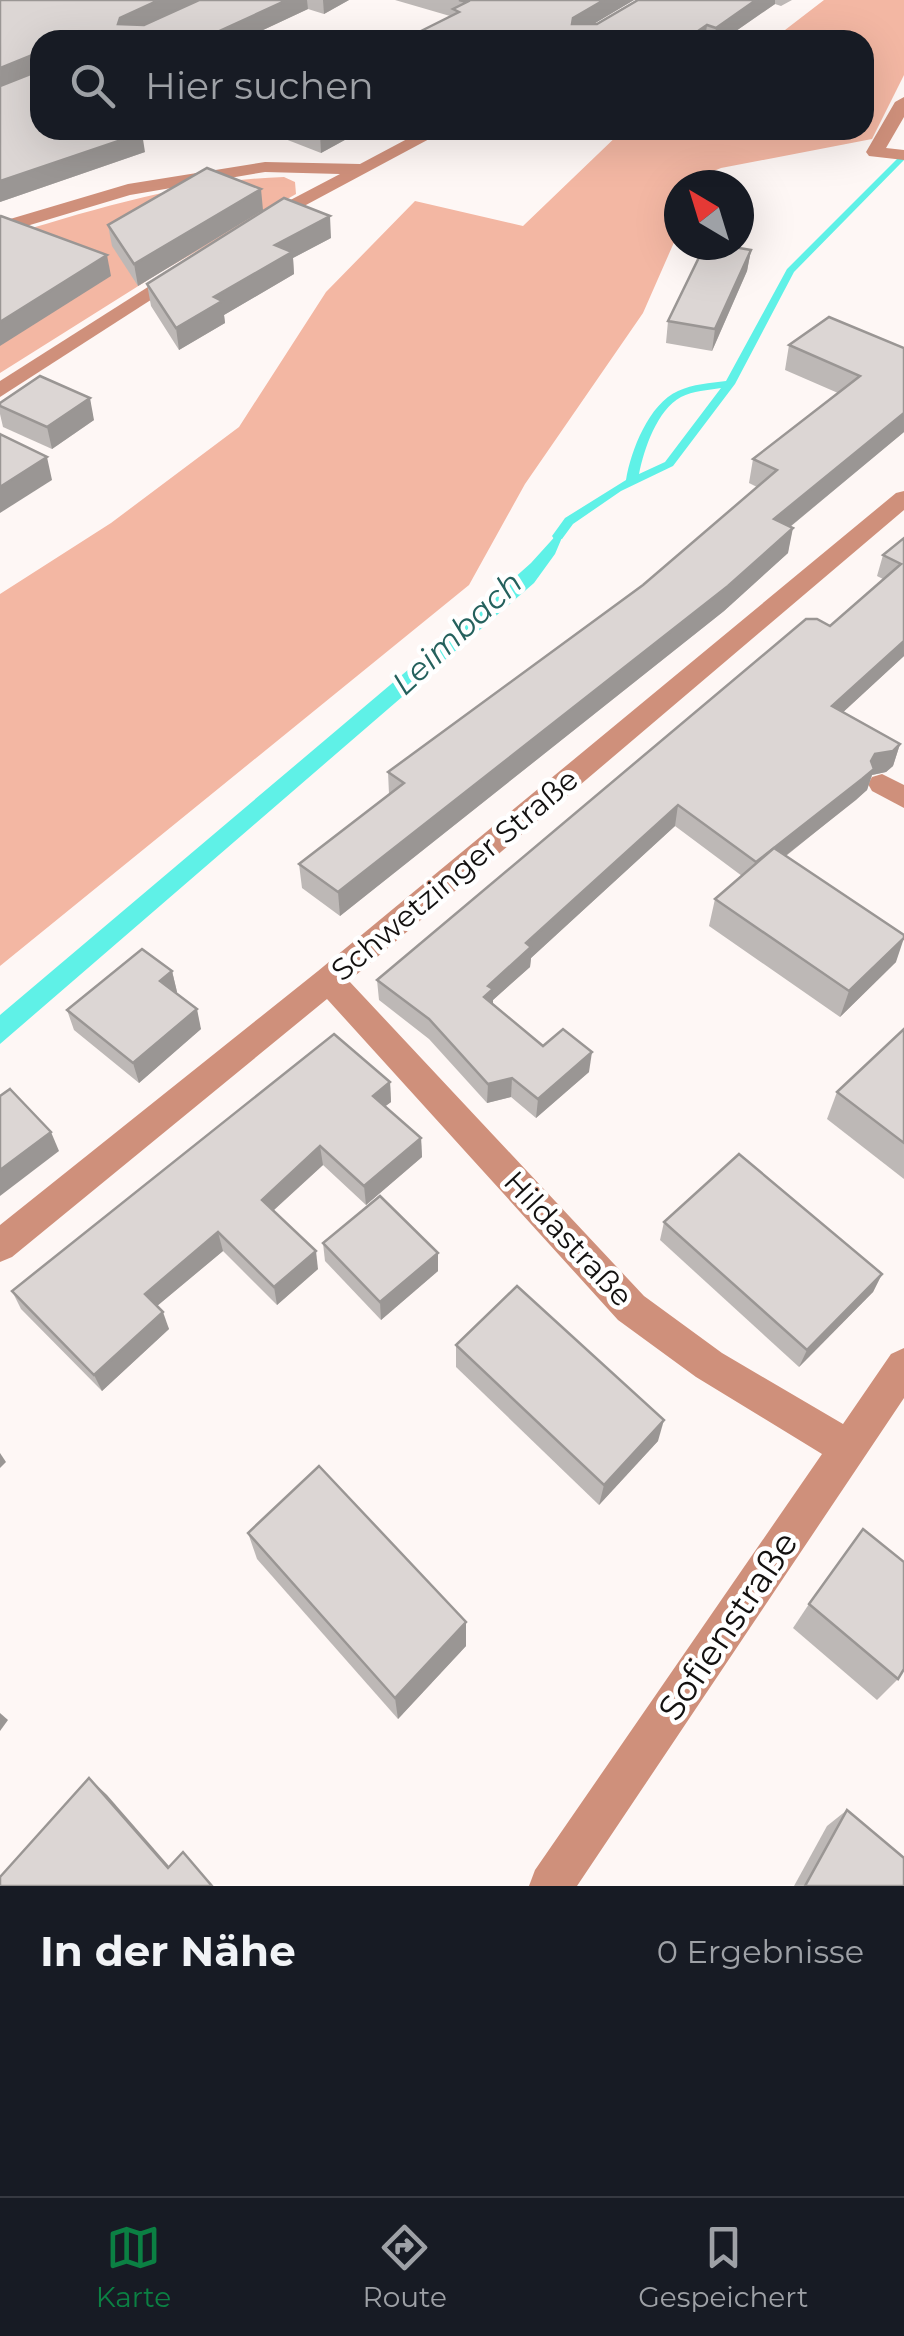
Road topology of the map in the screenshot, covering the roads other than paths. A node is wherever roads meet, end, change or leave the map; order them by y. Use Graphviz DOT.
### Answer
graph roads {
  1 [pos="904,102"];
  2 [pos="419,140"];
  3 [pos="889,154"];
  4 [pos="368,169"];
  5 [pos="0,228"];
  6 [pos="246,232"];
  7 [pos="199,260"];
  8 [pos="0,392"];
  9 [pos="904,498"];
  10 [pos="328,980"];
  11 [pos="0,1246"];
  12 [pos="904,1366"];
  13 [pos="848,1448"];
  14 [pos="551,1886"];
  1 -- 3 [label="street"];
  2 -- 4 [label="street"];
  4 -- 5 [label="street"];
  4 -- 6 [label="street"];
  7 -- 8 [label="street"];
  9 -- 10 [label="street, Schwetzinger Straße"];
  10 -- 11 [label="street, Schwetzinger Straße"];
  10 -- 13 [label="street, Hildastraße"];
  12 -- 13 [label="street, Sofienstraße"];
  13 -- 14 [label="street, Sofienstraße"];
}
